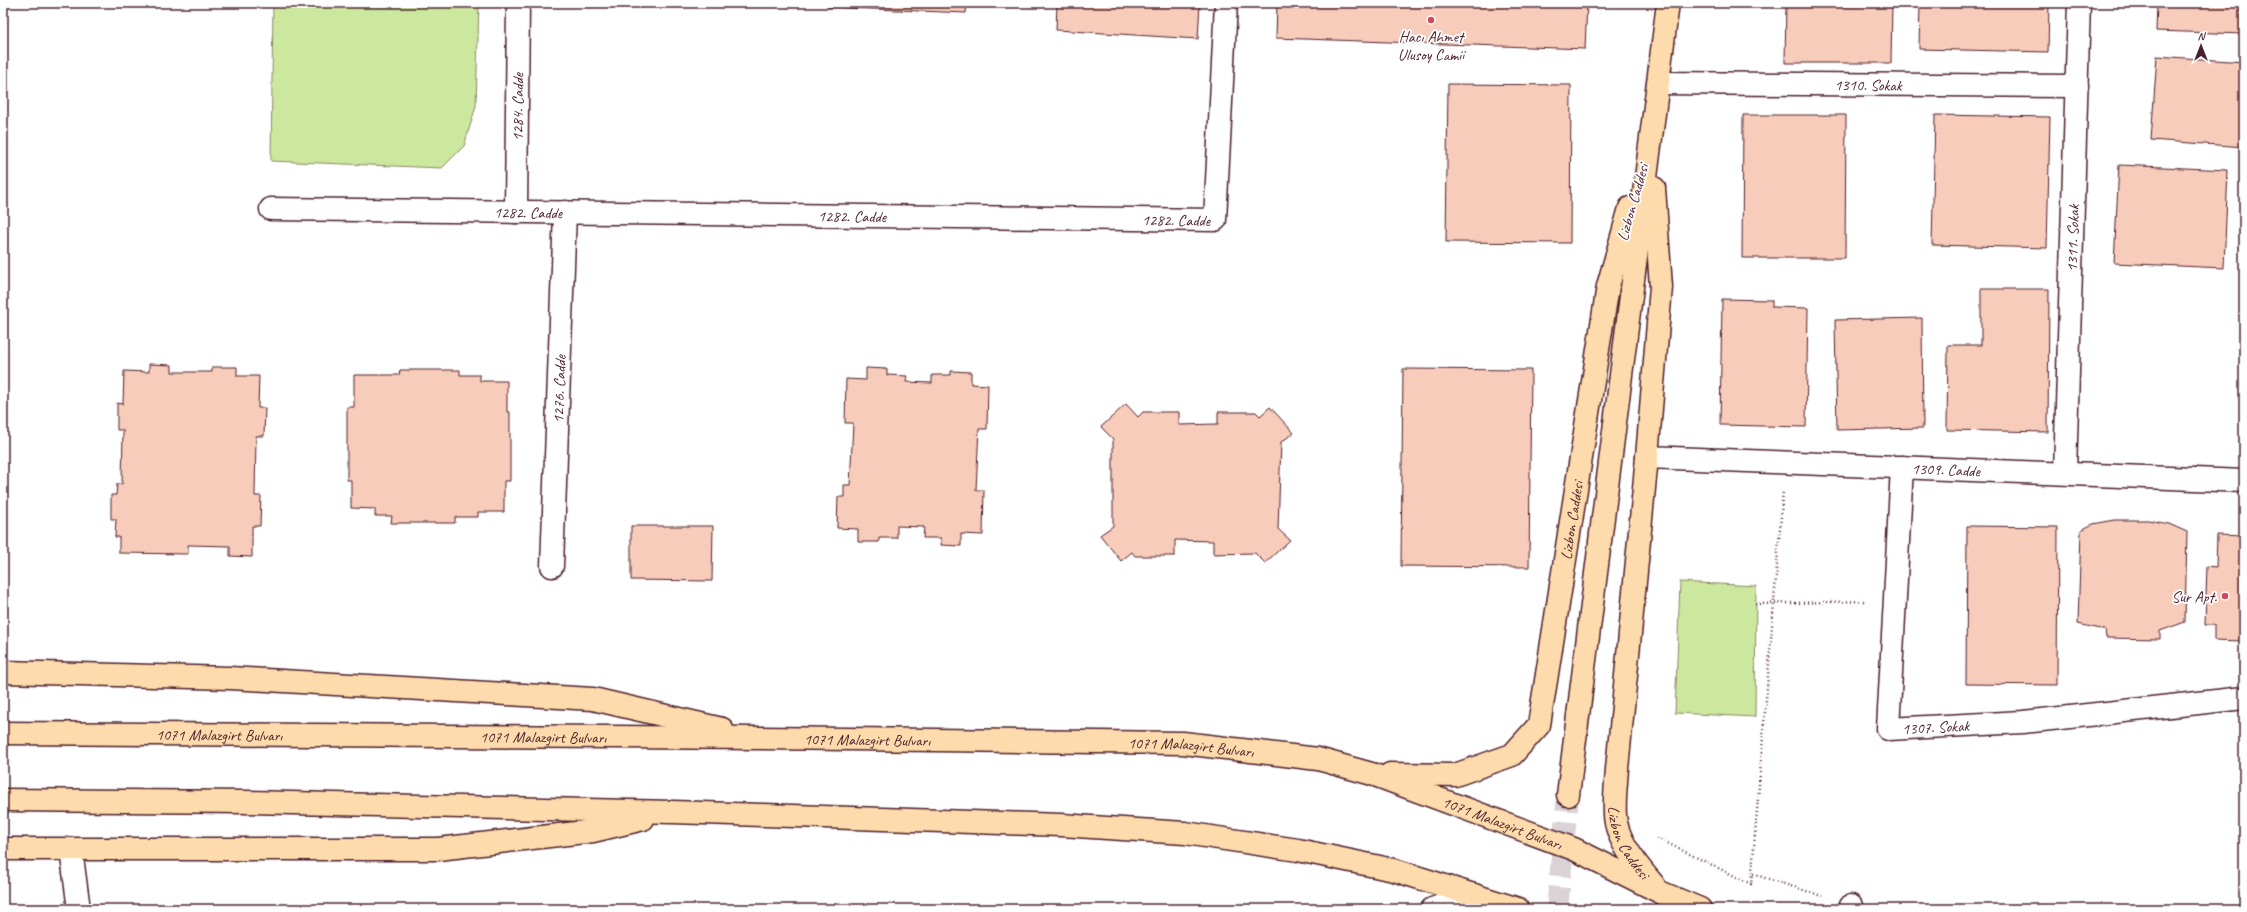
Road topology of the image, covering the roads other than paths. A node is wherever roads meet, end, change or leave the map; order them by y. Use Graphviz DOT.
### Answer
graph roads {
  1 [pos="518,3"];
  2 [pos="1226,3"];
  3 [pos="1668,3"];
  4 [pos="2079,3"];
  5 [pos="1659,83"];
  6 [pos="2077,86"];
  7 [pos="1650,138"];
  8 [pos="271,209"];
  9 [pos="516,212"];
  10 [pos="565,212"];
  11 [pos="1647,457"];
  12 [pos="1902,467"];
  13 [pos="2065,473"];
  14 [pos="2244,481"];
  15 [pos="552,566"];
  16 [pos="3,672"];
  17 [pos="2244,698"];
  18 [pos="3,733"];
  19 [pos="760,738"];
  20 [pos="1372,774"];
  21 [pos="1568,795"];
  22 [pos="3,800"];
  23 [pos="673,812"];
  24 [pos="3,849"];
  25 [pos="71,850"];
  26 [pos="1662,893"];
  27 [pos="1474,895"];
  28 [pos="79,909"];
  29 [pos="1432,909"];
  30 [pos="1518,909"];
  31 [pos="1700,909"];
  1 -- 9 [label="street, 1284. Cadde"];
  2 -- 10 [label="street, 1282. Cadde"];
  3 -- 5 [label="main road, Lizbon Caddesi"];
  4 -- 6 [label="street, 1311. Sokak"];
  5 -- 6 [label="street, 1310. Sokak"];
  5 -- 7 [label="main road, Lizbon Caddesi"];
  6 -- 13 [label="street, 1311. Sokak"];
  7 -- 11 [label="main road, Lizbon Caddesi"];
  7 -- 20 [label="main road, Lizbon Caddesi"];
  7 -- 21 [label="main road, Lizbon Caddesi"];
  8 -- 9 [label="street, 1282. Cadde"];
  9 -- 10 [label="street, 1282. Cadde"];
  10 -- 15 [label="street, 1276. Cadde"];
  11 -- 12 [label="street, 1309. Cadde"];
  11 -- 26 [label="main road, Lizbon Caddesi"];
  12 -- 13 [label="street, 1309. Cadde"];
  12 -- 17 [label="street, 1307. Sokak"];
  13 -- 14 [label="street, 1309. Cadde"];
  16 -- 19 [label="main road"];
  18 -- 19 [label="main road, 1071 Malazgirt Bulvarı"];
  19 -- 20 [label="main road, 1071 Malazgirt Bulvarı"];
  20 -- 26 [label="main road, 1071 Malazgirt Bulvarı"];
  22 -- 23 [label="main road"];
  23 -- 25 [label="main road"];
  23 -- 27 [label="main road"];
  24 -- 25 [label="main road"];
  25 -- 28 [label="street"];
  26 -- 31 [label="main road, 1071 Malazgirt Bulvarı"];
  27 -- 29 [label="street"];
  27 -- 30 [label="main road"];
}
